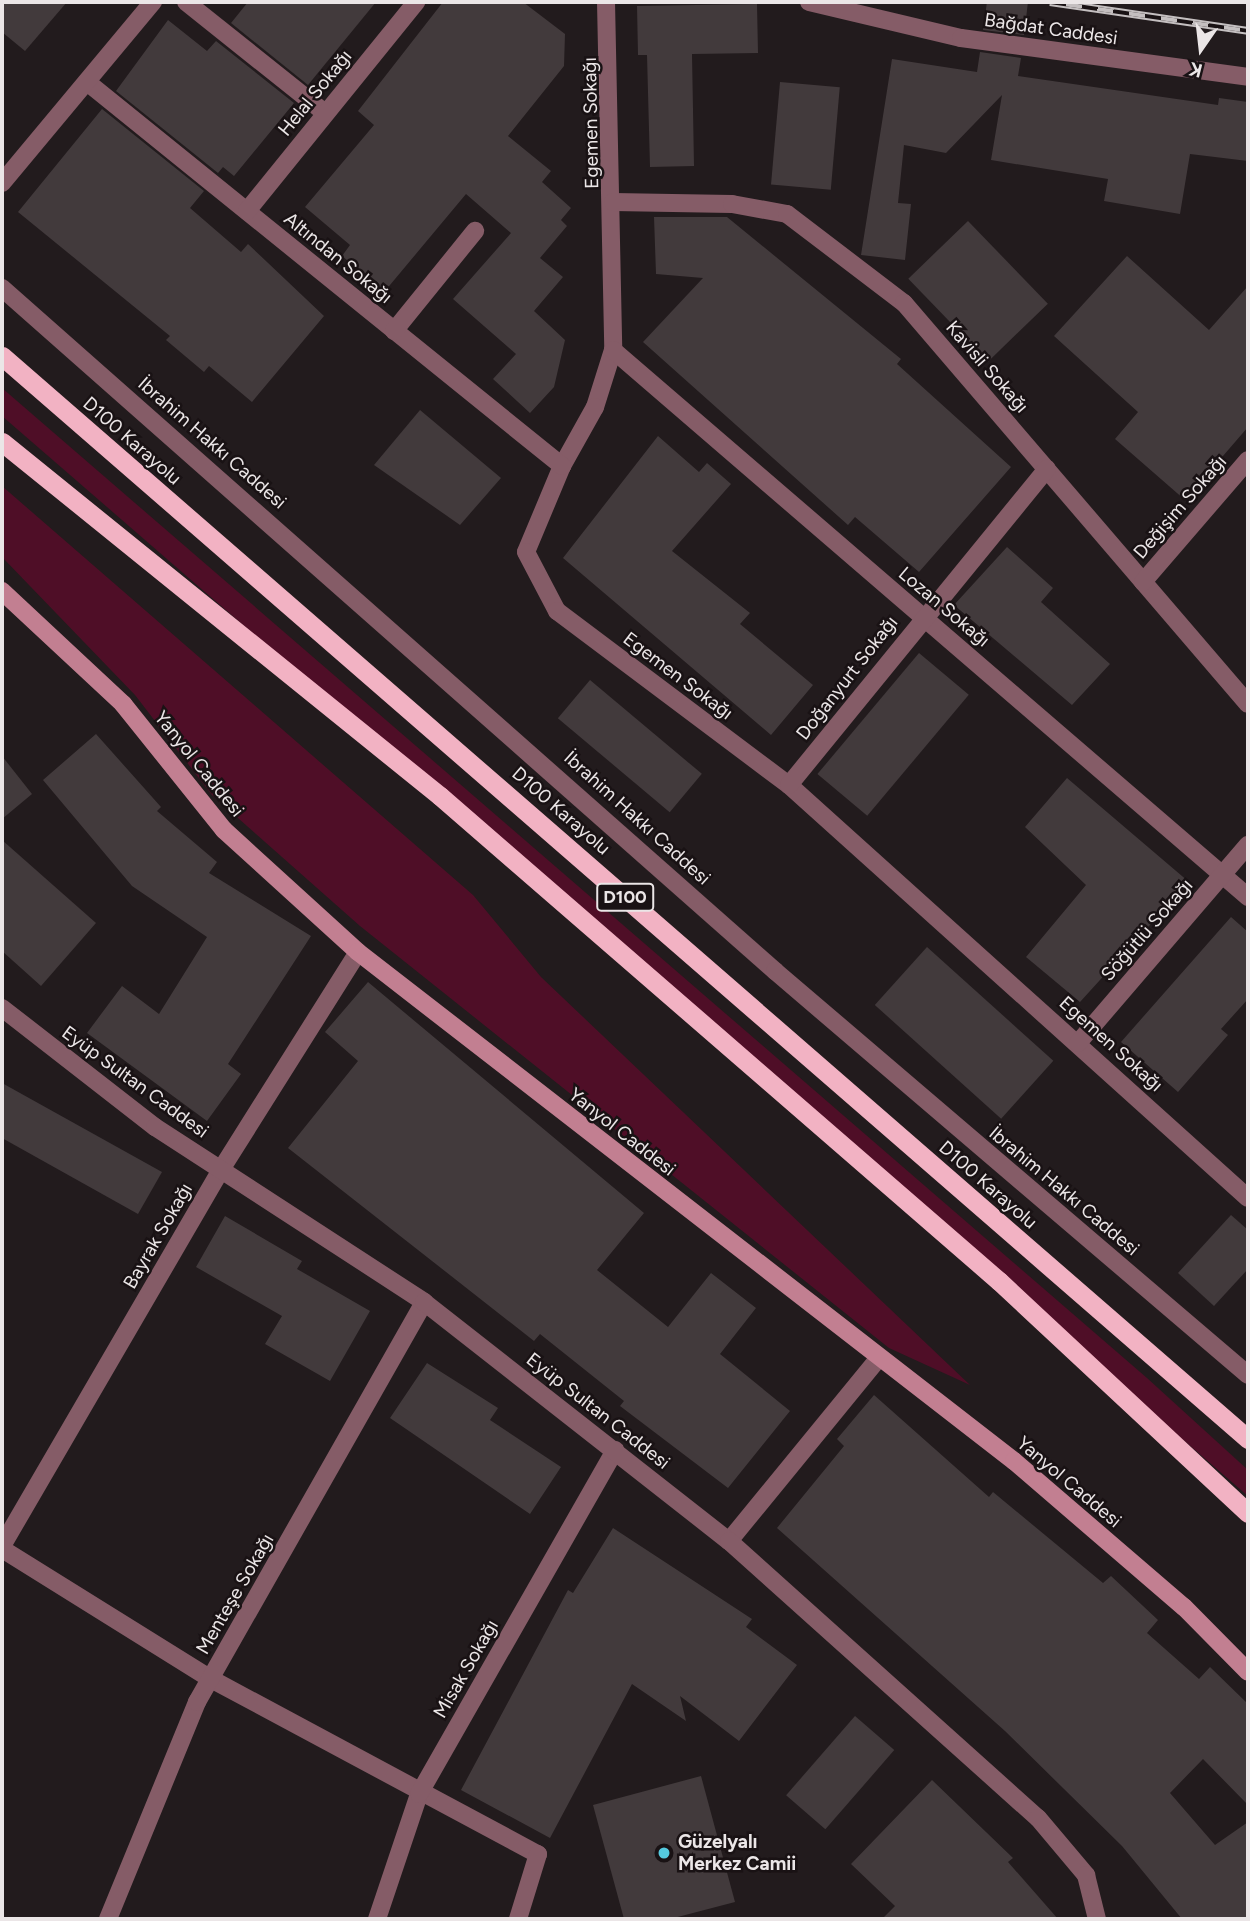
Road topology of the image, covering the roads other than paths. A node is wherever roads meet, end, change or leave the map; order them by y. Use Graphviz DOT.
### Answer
graph roads {
  1 [pos="153,2"];
  2 [pos="186,2"];
  3 [pos="416,2"];
  4 [pos="606,2"];
  5 [pos="809,2"];
  6 [pos="1248,77"];
  7 [pos="87,82"];
  8 [pos="325,113"];
  9 [pos="2,183"];
  10 [pos="613,202"];
  11 [pos="247,211"];
  12 [pos="475,231"];
  13 [pos="2,288"];
  14 [pos="394,331"];
  15 [pos="613,350"];
  16 [pos="2,356"];
  17 [pos="2,442"];
  18 [pos="1248,460"];
  19 [pos="562,466"];
  20 [pos="1047,469"];
  21 [pos="1143,582"];
  22 [pos="2,591"];
  23 [pos="922,616"];
  24 [pos="1248,704"];
  25 [pos="789,785"];
  26 [pos="1248,845"];
  27 [pos="1224,873"];
  28 [pos="1248,897"];
  29 [pos="358,952"];
  30 [pos="2,1008"];
  31 [pos="1078,1043"];
  32 [pos="222,1168"];
  33 [pos="1248,1198"];
  34 [pos="424,1303"];
  35 [pos="877,1360"];
  36 [pos="1248,1375"];
  37 [pos="1248,1439"];
  38 [pos="615,1450"];
  39 [pos="1248,1513"];
  40 [pos="729,1541"];
  41 [pos="2,1548"];
  42 [pos="1248,1672"];
  43 [pos="211,1679"];
  44 [pos="419,1794"];
  45 [pos="108,1919"];
  46 [pos="377,1919"];
  47 [pos="519,1919"];
  48 [pos="1097,1919"];
  1 -- 7 [label="street"];
  2 -- 8 [label="street"];
  3 -- 8 [label="street, Helal Sokağı"];
  4 -- 10 [label="street, Egemen Sokağı"];
  5 -- 6 [label="street, Bağdat Caddesi"];
  7 -- 9 [label="street"];
  7 -- 11 [label="street, Altından Sokağı"];
  8 -- 11 [label="street, Helal Sokağı"];
  10 -- 15 [label="street, Egemen Sokağı"];
  10 -- 20 [label="street, Kavisli Sokağı"];
  11 -- 14 [label="street, Altından Sokağı"];
  12 -- 14 [label="street"];
  13 -- 36 [label="street, İbrahim Hakkı Caddesi"];
  14 -- 19 [label="street, Altından Sokağı"];
  15 -- 19 [label="street, Egemen Sokağı"];
  15 -- 23 [label="street, Lozan Sokağı"];
  16 -- 37 [label="highway, D100 Karayolu / D100"];
  17 -- 39 [label="highway, D100"];
  18 -- 21 [label="street, Değişim Sokağı"];
  19 -- 25 [label="street, Egemen Sokağı"];
  20 -- 21 [label="street, Kavisli Sokağı"];
  20 -- 23 [label="street, Doğanyurt Sokağı"];
  21 -- 24 [label="street, Kavisli Sokağı"];
  22 -- 29 [label="main road, Yanyol Caddesi"];
  23 -- 25 [label="street, Doğanyurt Sokağı"];
  23 -- 27 [label="street, Lozan Sokağı"];
  25 -- 31 [label="street, Egemen Sokağı"];
  26 -- 27 [label="street, Söğütlü Sokağı"];
  27 -- 28 [label="street, Lozan Sokağı"];
  27 -- 31 [label="street, Söğütlü Sokağı"];
  29 -- 32 [label="street, Bayrak Sokağı"];
  29 -- 35 [label="main road, Yanyol Caddesi"];
  30 -- 32 [label="street, Eyüp Sultan Caddesi"];
  31 -- 33 [label="street, Egemen Sokağı"];
  32 -- 34 [label="street, Eyüp Sultan Caddesi"];
  32 -- 41 [label="street, Bayrak Sokağı"];
  34 -- 38 [label="street, Eyüp Sultan Caddesi"];
  34 -- 43 [label="street, Menteşe Sokağı"];
  35 -- 40 [label="street"];
  35 -- 42 [label="main road, Yanyol Caddesi"];
  38 -- 40 [label="street, Eyüp Sultan Caddesi"];
  38 -- 44 [label="street, Misak Sokağı"];
  40 -- 48 [label="street, Eyüp Sultan Caddesi"];
  41 -- 43 [label="street"];
  43 -- 44 [label="street"];
  43 -- 45 [label="street, Menteşe Sokağı"];
  44 -- 46 [label="street, Misak Sokağı"];
  44 -- 47 [label="street"];
}
